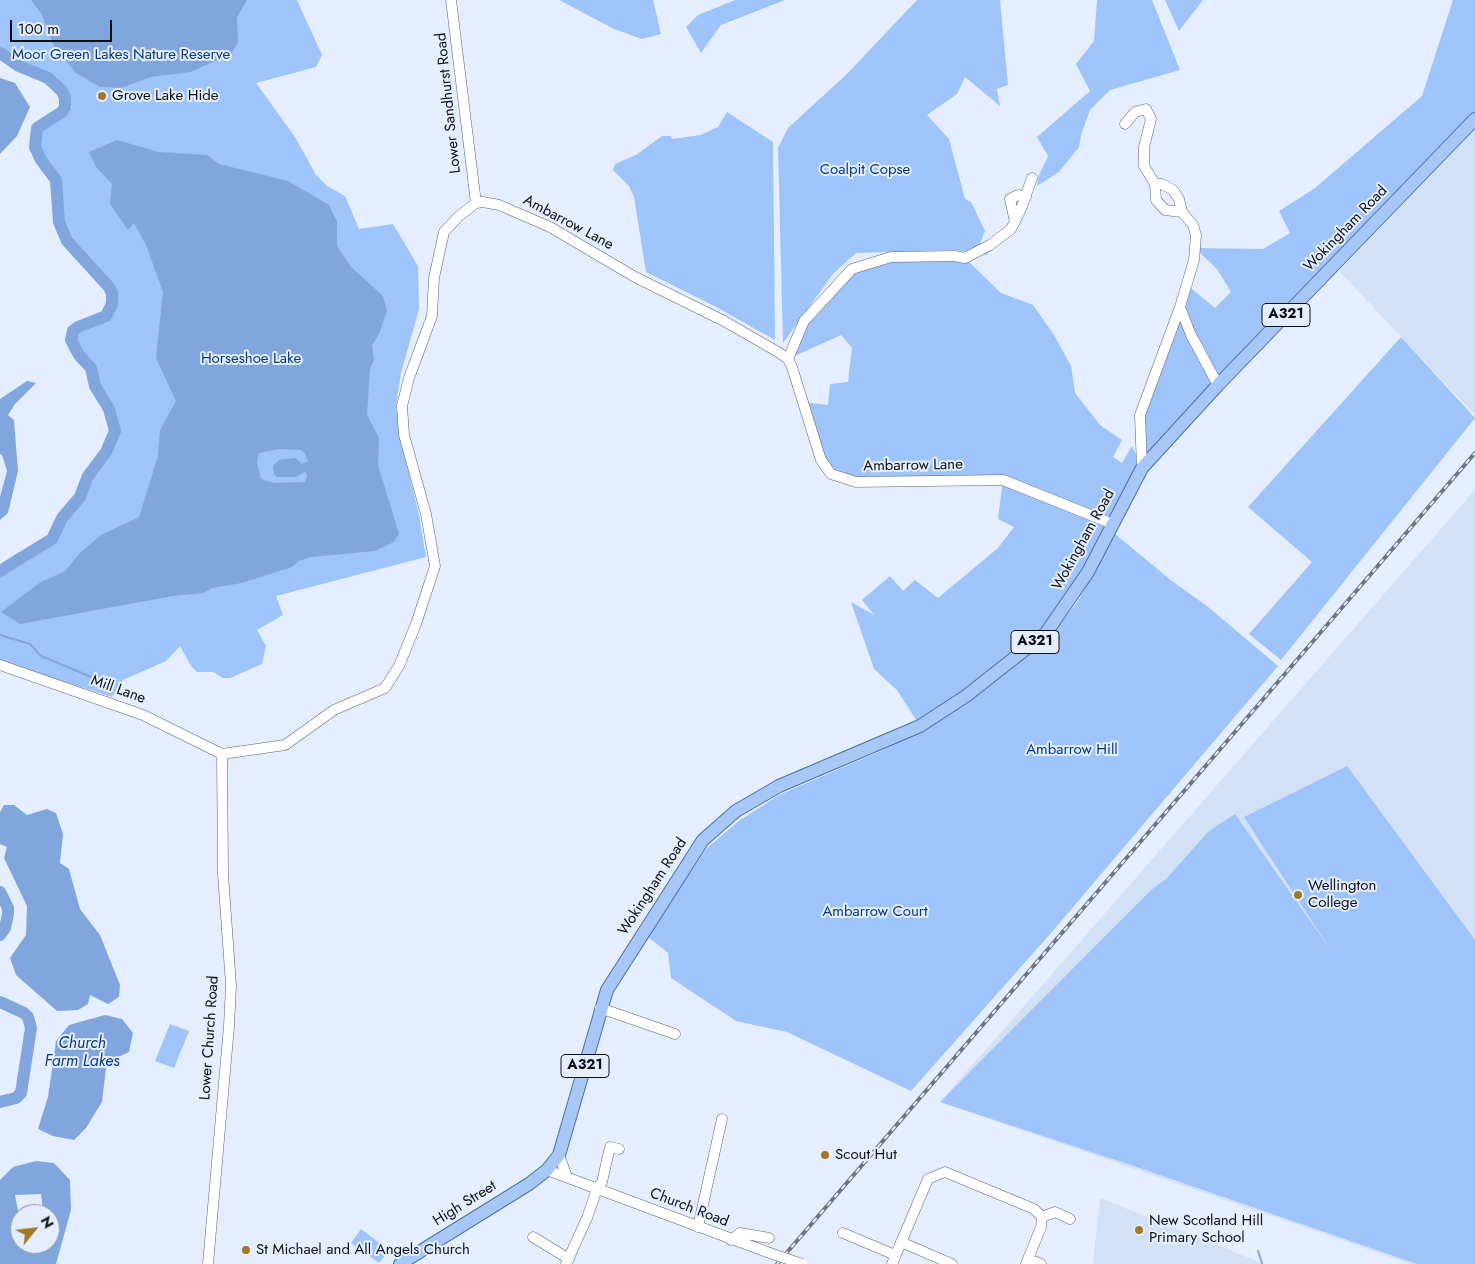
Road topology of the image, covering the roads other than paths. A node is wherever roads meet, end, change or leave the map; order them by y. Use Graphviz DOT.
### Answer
graph roads {
  1 [pos="451,0"];
  2 [pos="1475,119"];
  3 [pos="1125,124"];
  4 [pos="1032,178"];
  5 [pos="1155,184"];
  6 [pos="476,203"];
  7 [pos="1182,212"];
  8 [pos="1180,307"];
  9 [pos="788,359"];
  10 [pos="1218,385"];
  11 [pos="1142,468"];
  12 [pos="1113,524"];
  13 [pos="0,665"];
  14 [pos="222,754"];
  15 [pos="600,1008"];
  16 [pos="675,1034"];
  17 [pos="722,1119"];
  18 [pos="619,1149"];
  19 [pos="559,1155"];
  20 [pos="547,1170"];
  21 [pos="567,1177"];
  22 [pos="597,1189"];
  23 [pos="1042,1217"];
  24 [pos="1070,1219"];
  25 [pos="698,1227"];
  26 [pos="843,1233"];
  27 [pos="532,1237"];
  28 [pos="769,1238"];
  29 [pos="731,1240"];
  30 [pos="901,1242"];
  31 [pos="893,1260"];
  32 [pos="1027,1261"];
  33 [pos="568,1262"];
  34 [pos="208,1264"];
  35 [pos="400,1264"];
  36 [pos="802,1264"];
  37 [pos="952,1264"];
  38 [pos="1041,1264"];
  1 -- 6 [label="street, Lower Sandhurst Road"];
  2 -- 10 [label="main road, Wokingham Road / A321"];
  3 -- 5 [label="street"];
  4 -- 9 [label="street"];
  5 -- 7 [label="street"];
  5 -- 7 [label="street"];
  6 -- 9 [label="street, Ambarrow Lane"];
  6 -- 14 [label="street"];
  7 -- 8 [label="street"];
  8 -- 10 [label="street"];
  8 -- 11 [label="street"];
  9 -- 12 [label="street, Ambarrow Lane"];
  10 -- 11 [label="main road, Wokingham Road / A321"];
  11 -- 12 [label="main road, Wokingham Road / A321"];
  12 -- 15 [label="main road, Wokingham Road / A321"];
  13 -- 14 [label="street, Mill Lane"];
  14 -- 34 [label="street, Lower Church Road"];
  15 -- 16 [label="street"];
  15 -- 19 [label="main road, Wokingham Road / A321"];
  17 -- 25 [label="street"];
  18 -- 22 [label="street"];
  19 -- 20 [label="main road, Wokingham Road / A321"];
  19 -- 21 [label="street"];
  20 -- 21 [label="street, Church Road"];
  20 -- 35 [label="main road, High Street / A321"];
  21 -- 22 [label="street, Church Road"];
  22 -- 25 [label="street, Church Road"];
  22 -- 33 [label="street"];
  23 -- 24 [label="street"];
  23 -- 30 [label="street"];
  23 -- 32 [label="street"];
  25 -- 29 [label="street, Church Road"];
  26 -- 31 [label="street"];
  27 -- 33 [label="street"];
  28 -- 29 [label="street"];
  29 -- 36 [label="street, Church Road, bridge"];
  30 -- 31 [label="street"];
  30 -- 37 [label="street"];
  32 -- 38 [label="street"];
}
